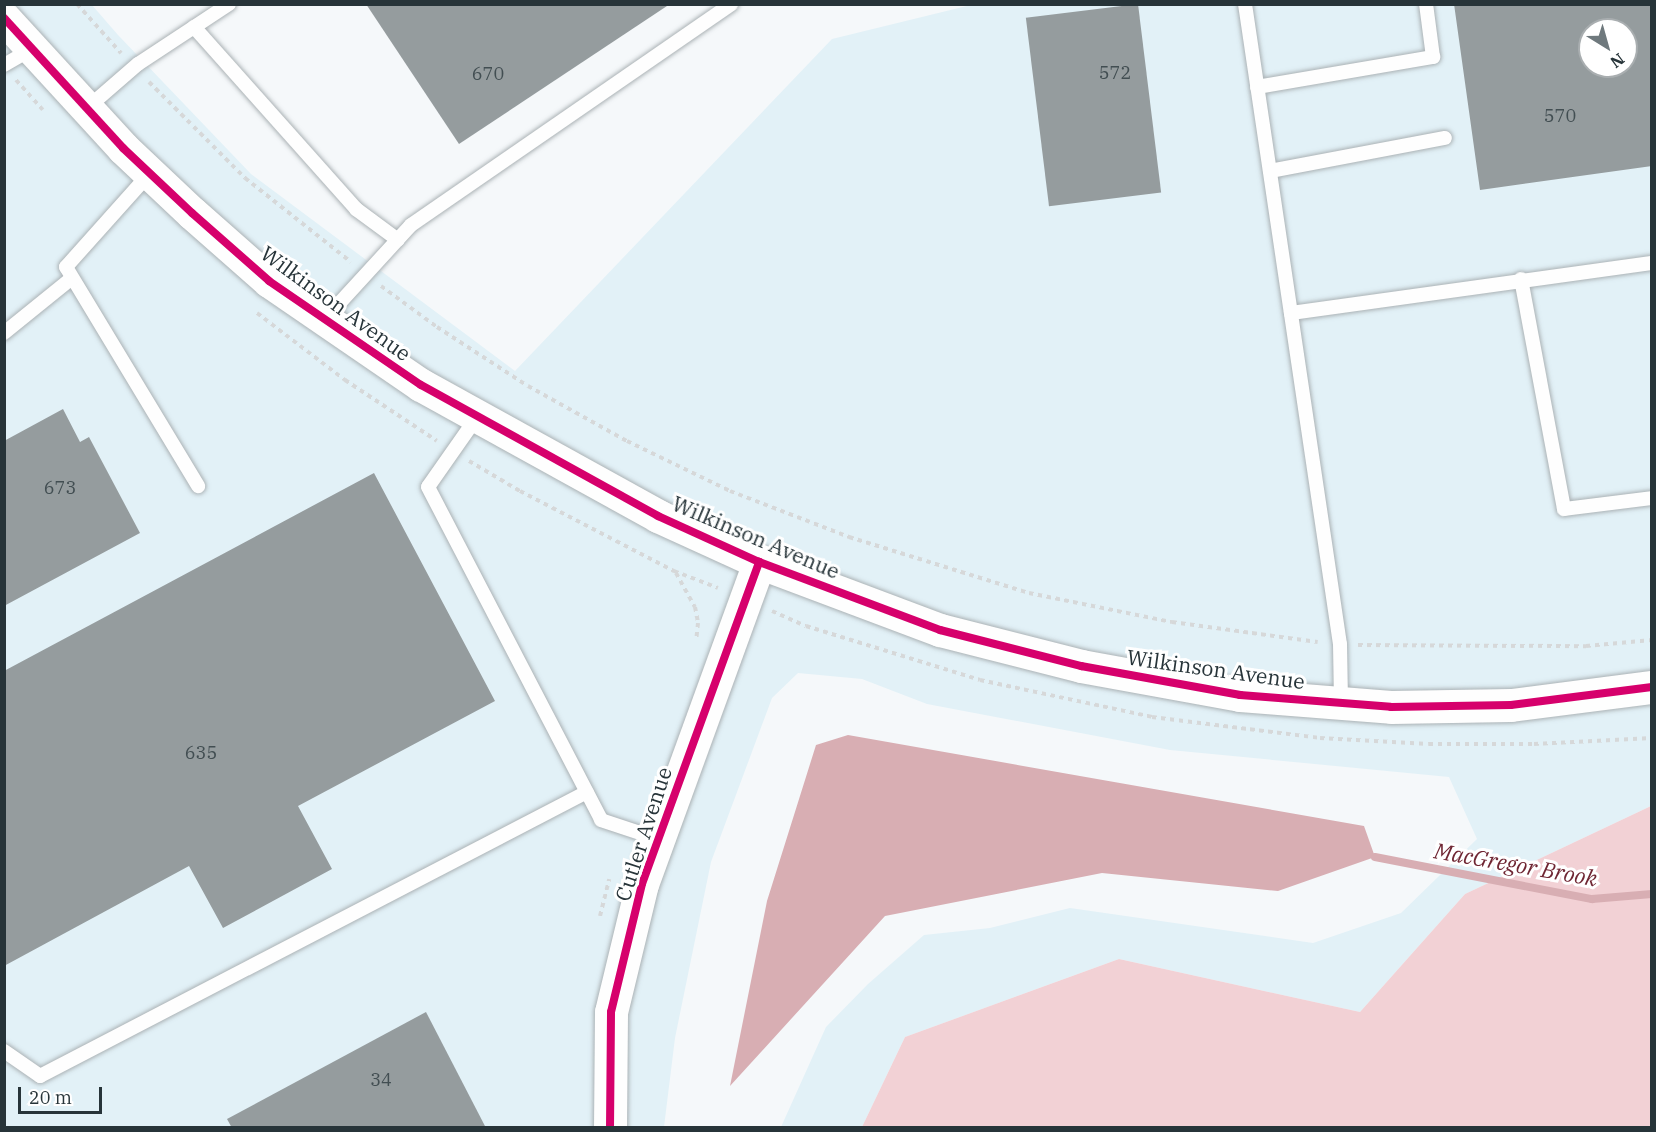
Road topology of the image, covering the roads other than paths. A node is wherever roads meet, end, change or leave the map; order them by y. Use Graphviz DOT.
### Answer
graph roads {
  1 [pos="229,4"];
  2 [pos="731,4"];
  3 [pos="1245,4"];
  4 [pos="1426,4"];
  5 [pos="4,18"];
  6 [pos="194,27"];
  7 [pos="18,57"];
  8 [pos="1257,87"];
  9 [pos="86,109"];
  10 [pos="1445,138"];
  11 [pos="1270,171"];
  12 [pos="150,173"];
  13 [pos="398,240"];
  14 [pos="1652,262"];
  15 [pos="72,278"];
  16 [pos="1521,279"];
  17 [pos="1291,313"];
  18 [pos="324,320"];
  19 [pos="4,333"];
  20 [pos="477,417"];
  21 [pos="198,486"];
  22 [pos="1652,498"];
  23 [pos="759,562"];
  24 [pos="1652,687"];
  25 [pos="1341,703"];
  26 [pos="586,792"];
  27 [pos="658,839"];
  28 [pos="4,1051"];
  29 [pos="610,1128"];
  1 -- 6 [label="lane"];
  2 -- 13 [label="lane"];
  3 -- 8 [label="lane"];
  4 -- 8 [label="lane"];
  5 -- 7 [label="street, Wilkinson Avenue"];
  6 -- 9 [label="lane"];
  6 -- 13 [label="lane"];
  7 -- 9 [label="street, Wilkinson Avenue"];
  8 -- 11 [label="lane"];
  9 -- 12 [label="street, Wilkinson Avenue"];
  10 -- 11 [label="lane"];
  11 -- 17 [label="lane"];
  12 -- 15 [label="lane"];
  12 -- 18 [label="street, Wilkinson Avenue"];
  13 -- 18 [label="lane"];
  14 -- 16 [label="lane"];
  15 -- 19 [label="lane"];
  15 -- 21 [label="lane"];
  16 -- 17 [label="lane"];
  16 -- 22 [label="lane"];
  17 -- 25 [label="lane"];
  18 -- 20 [label="street, Wilkinson Avenue"];
  20 -- 23 [label="street, Wilkinson Avenue"];
  20 -- 26 [label="lane"];
  23 -- 25 [label="street, Wilkinson Avenue"];
  23 -- 27 [label="street, Cutler Avenue"];
  24 -- 25 [label="street, Wilkinson Avenue"];
  26 -- 27 [label="lane"];
  26 -- 28 [label="lane"];
  27 -- 29 [label="street, Cutler Avenue"];
}
